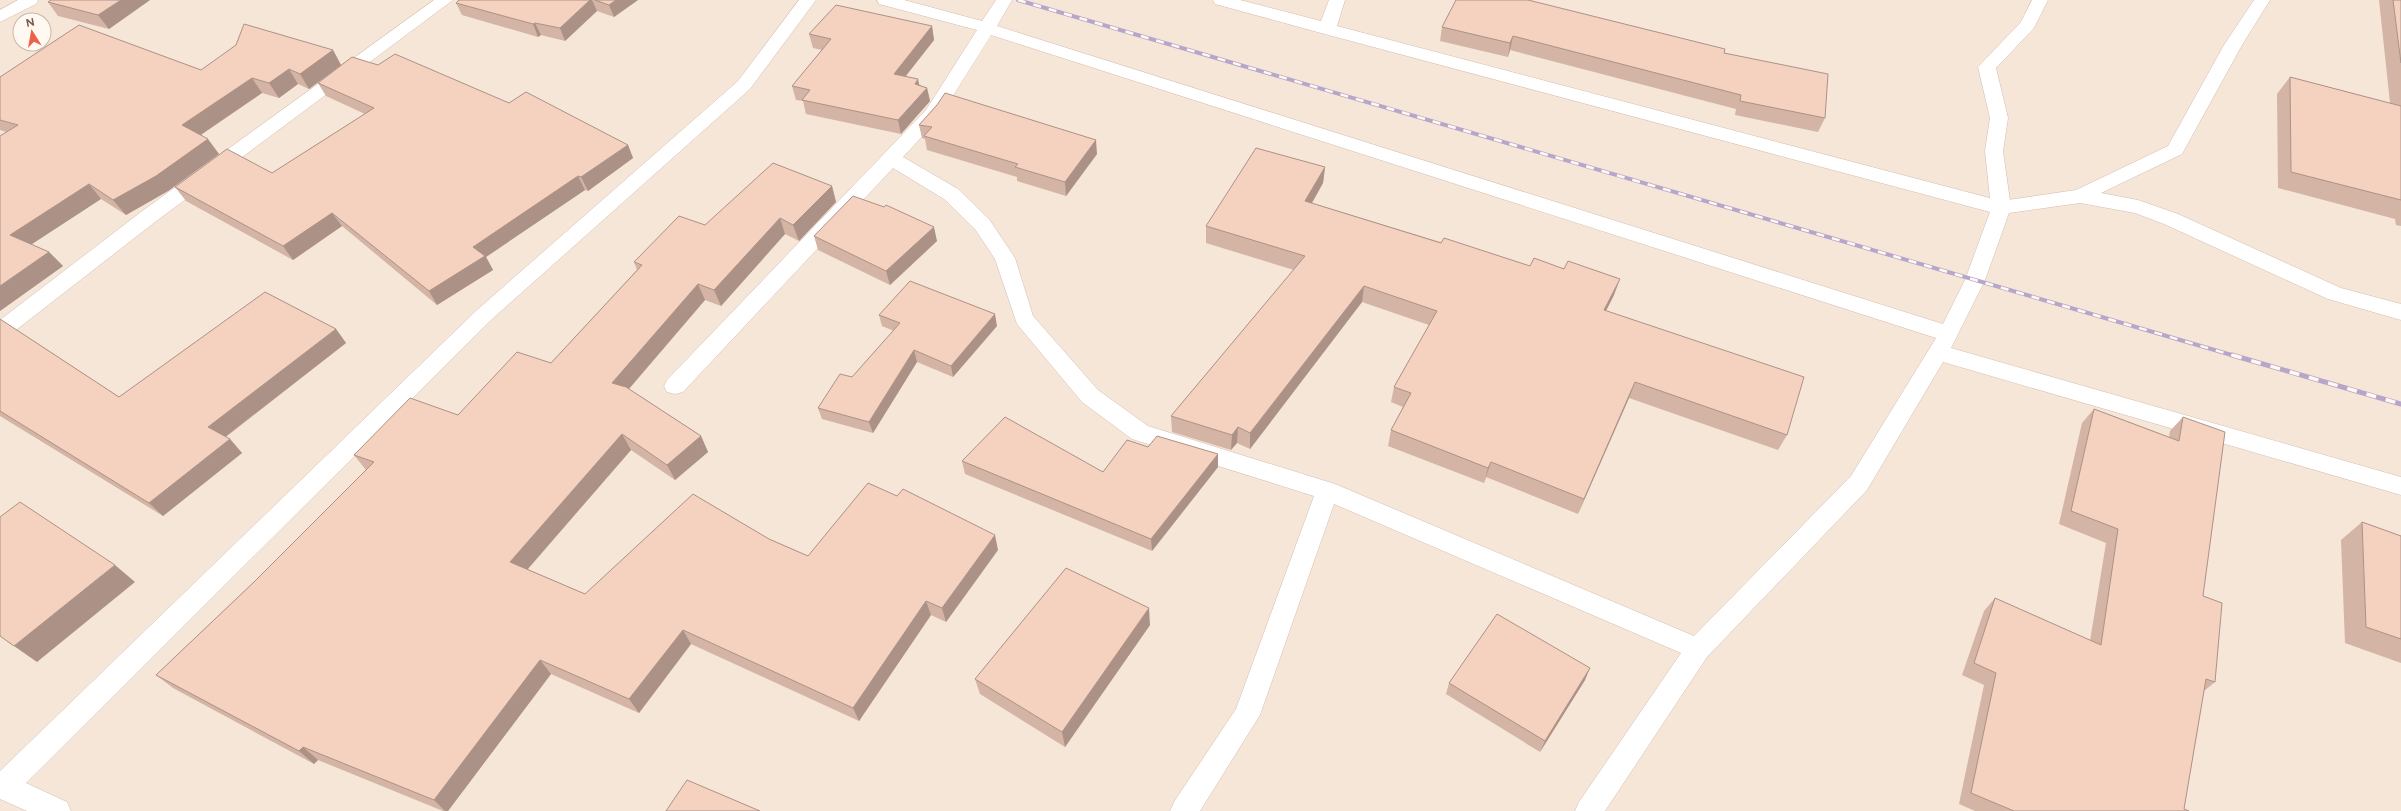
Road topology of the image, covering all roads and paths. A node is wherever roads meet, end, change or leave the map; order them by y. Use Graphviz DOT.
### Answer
graph roads {
  1 [pos="30,0"];
  2 [pos="445,0"];
  3 [pos="808,0"];
  4 [pos="885,0"];
  5 [pos="1004,0"];
  6 [pos="1221,0"];
  7 [pos="1337,0"];
  8 [pos="2040,0"];
  9 [pos="2262,0"];
  10 [pos="0,17"];
  11 [pos="987,28"];
  12 [pos="1327,29"];
  13 [pos="892,159"];
  14 [pos="2080,196"];
  15 [pos="2001,208"];
  16 [pos="2401,312"];
  17 [pos="0,330"];
  18 [pos="1949,334"];
  19 [pos="1938,353"];
  20 [pos="675,386"];
  21 [pos="2401,486"];
  22 [pos="1327,491"];
  23 [pos="1698,649"];
  24 [pos="2,785"];
  25 [pos="57,811"];
  26 [pos="1184,811"];
  27 [pos="1589,811"];
  1 -- 10 [label="street"];
  2 -- 17 [label="street"];
  3 -- 24 [label="street"];
  4 -- 11 [label="street"];
  5 -- 11 [label="street"];
  6 -- 12 [label="street"];
  7 -- 12 [label="street"];
  8 -- 15 [label="street"];
  9 -- 14 [label="street"];
  11 -- 13 [label="street"];
  11 -- 18 [label="street"];
  12 -- 15 [label="street"];
  13 -- 20 [label="street"];
  13 -- 22 [label="street"];
  14 -- 15 [label="street"];
  14 -- 16 [label="street"];
  15 -- 18 [label="street"];
  18 -- 19 [label="street"];
  19 -- 21 [label="street"];
  19 -- 23 [label="street"];
  22 -- 23 [label="street"];
  22 -- 26 [label="street"];
  23 -- 27 [label="street"];
  24 -- 25 [label="street"];
}
